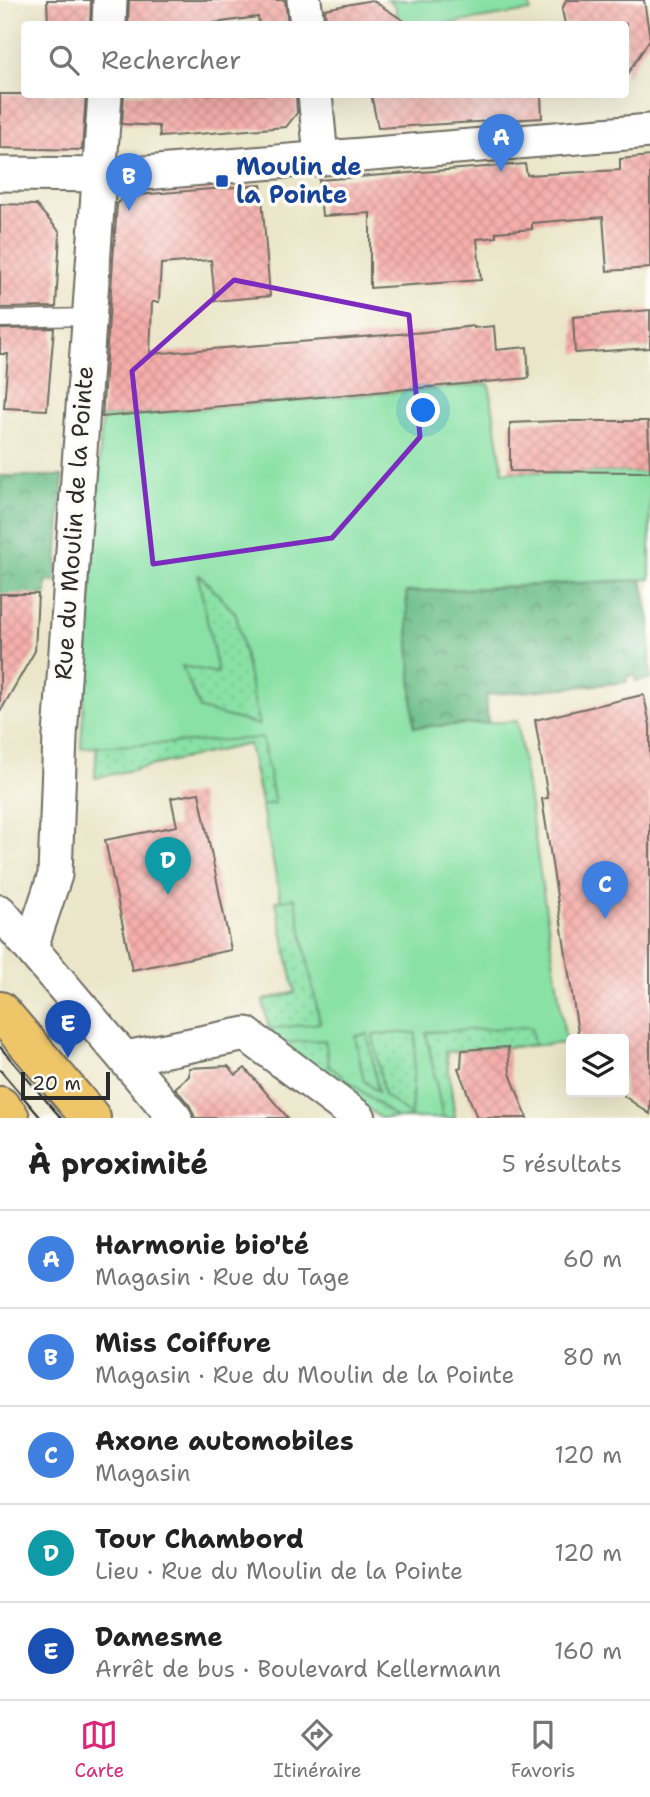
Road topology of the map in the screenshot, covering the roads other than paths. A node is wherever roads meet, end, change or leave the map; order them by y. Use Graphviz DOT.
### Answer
graph roads {
  1 [pos="110,0"];
  2 [pos="304,0"];
  3 [pos="109,21"];
  4 [pos="307,21"];
  5 [pos="105,98"];
  6 [pos="314,98"];
  7 [pos="650,131"];
  8 [pos="321,158"];
  9 [pos="0,174"];
  10 [pos="99,176"];
  11 [pos="88,317"];
  12 [pos="0,319"];
  13 [pos="0,912"];
  14 [pos="31,947"];
  15 [pos="0,1011"];
  16 [pos="126,1058"];
  17 [pos="0,1106"];
  18 [pos="10,1118"];
  19 [pos="91,1118"];
  20 [pos="175,1118"];
  21 [pos="359,1118"];
  1 -- 3 [label="street"];
  2 -- 4 [label="street"];
  5 -- 10 [label="street, Rue du Moulin de la Pointe"];
  6 -- 8 [label="street"];
  7 -- 8 [label="street"];
  8 -- 10 [label="street"];
  9 -- 10 [label="street"];
  10 -- 11 [label="street, Rue du Moulin de la Pointe"];
  11 -- 12 [label="lane"];
  11 -- 14 [label="street, Rue du Moulin de la Pointe"];
  13 -- 14 [label="street"];
  14 -- 16 [label="street"];
  15 -- 19 [label="main road"];
  16 -- 20 [label="street"];
  16 -- 21 [label="street"];
  17 -- 18 [label="main road"];
}
